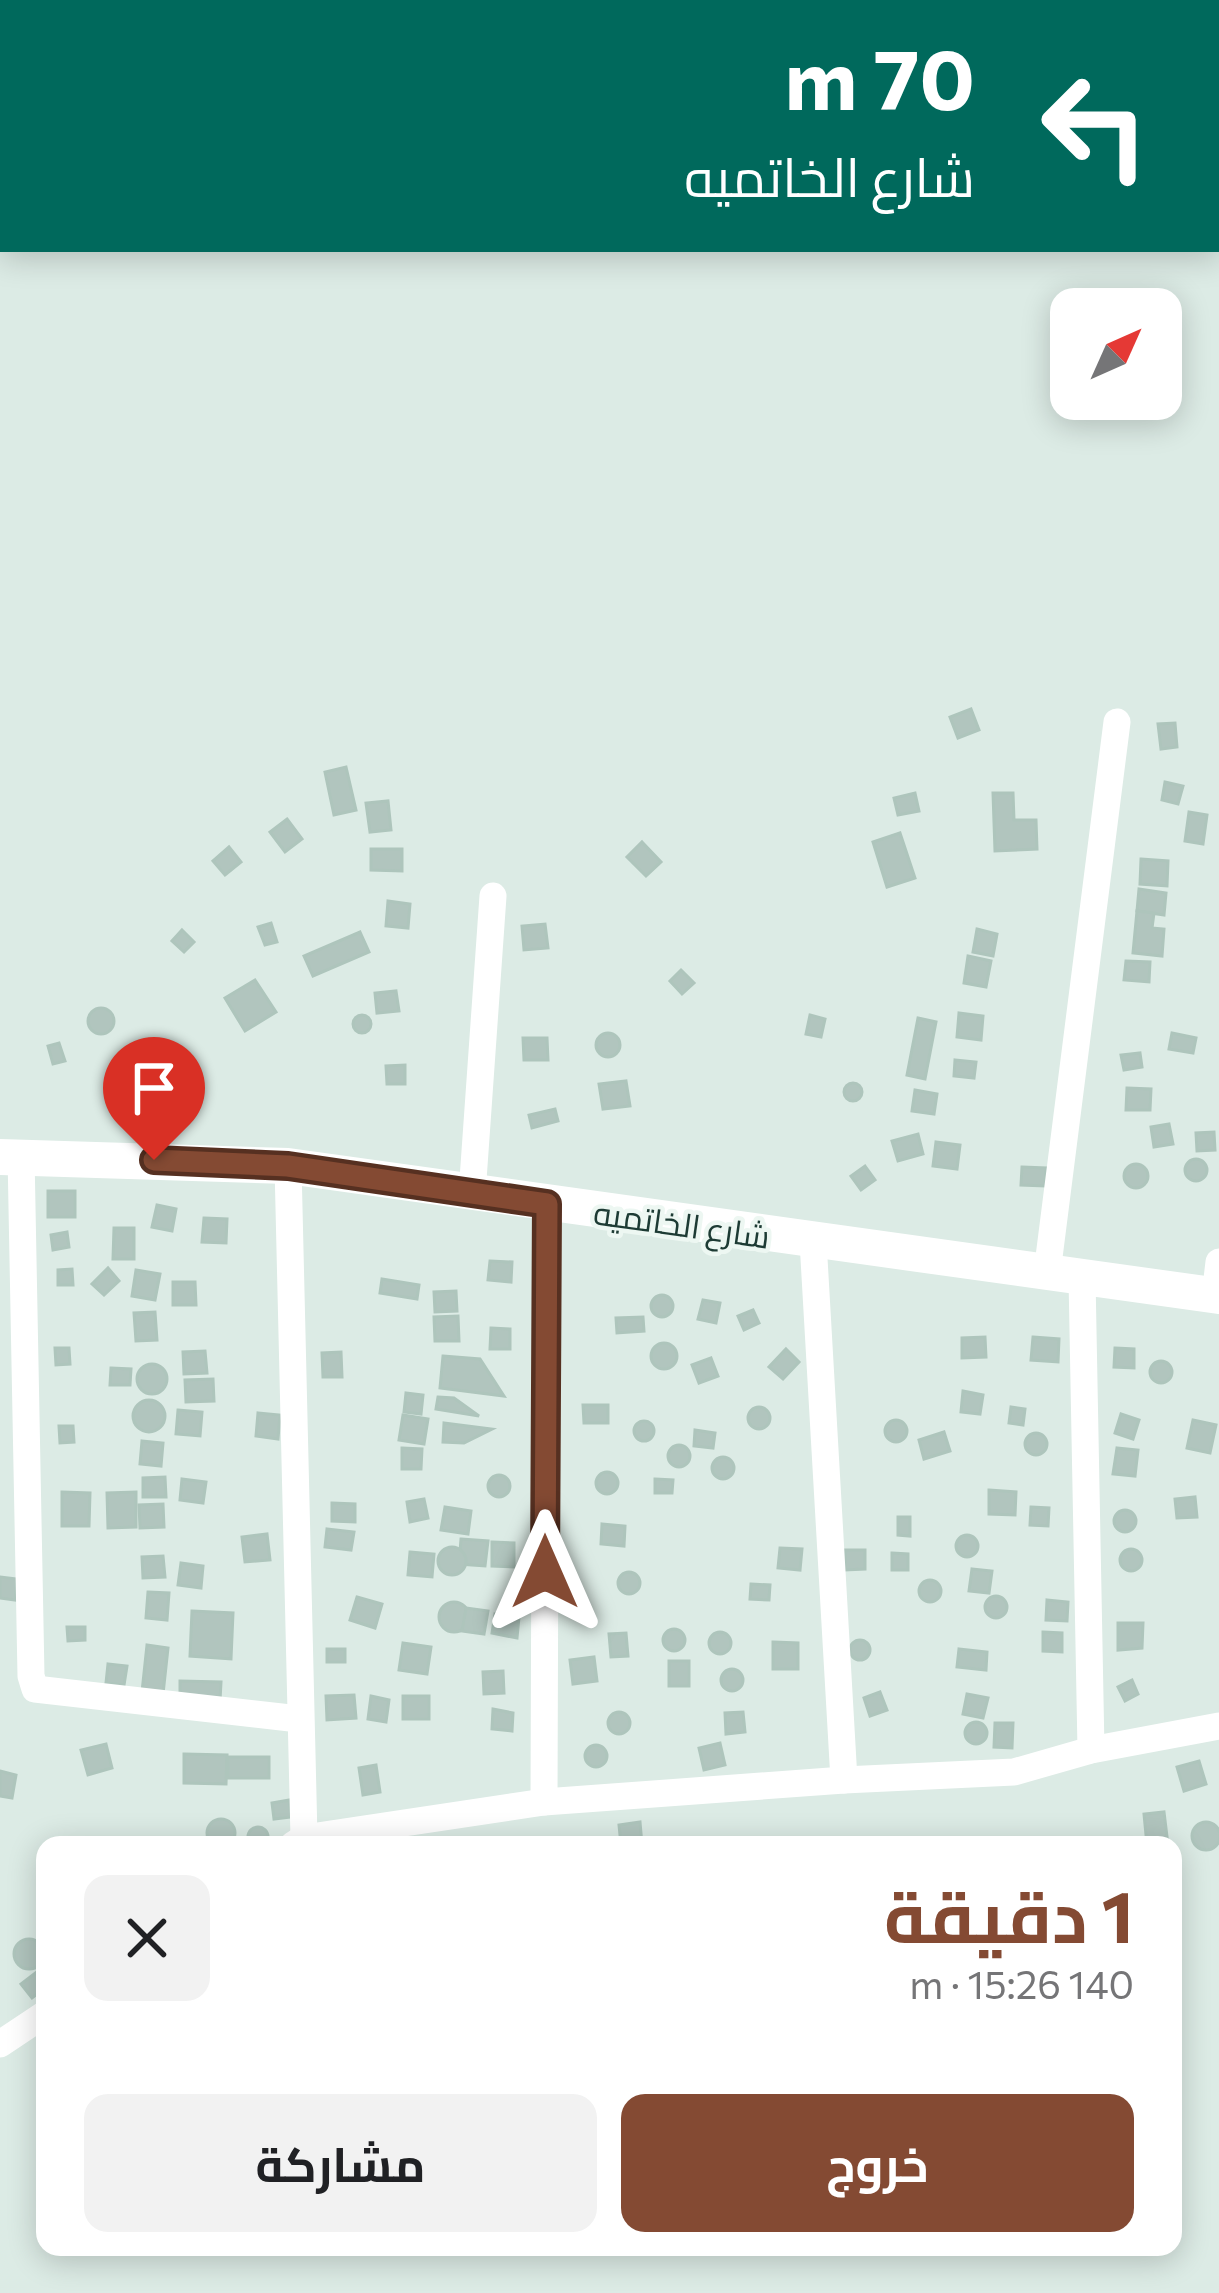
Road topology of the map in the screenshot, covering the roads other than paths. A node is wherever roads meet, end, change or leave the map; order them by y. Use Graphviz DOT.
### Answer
graph roads {
  1 [pos="1118,722"];
  2 [pos="493,896"];
  3 [pos="10,1156"];
  4 [pos="288,1166"];
  5 [pos="472,1194"];
  6 [pos="547,1204"];
  7 [pos="813,1241"];
  8 [pos="1064,1275"];
  9 [pos="1218,1285"];
  10 [pos="299,1719"];
  11 [pos="1219,1726"];
  12 [pos="1091,1750"];
  13 [pos="844,1780"];
  14 [pos="544,1802"];
  15 [pos="299,1836"];
  16 [pos="330,1836"];
  17 [pos="36,2020"];
  18 [pos="0,2044"];
  1 -- 8 [label="street"];
  2 -- 5 [label="street"];
  3 -- 4 [label="street, شارع الخاتميه"];
  3 -- 10 [label="street"];
  4 -- 5 [label="street, شارع الخاتميه"];
  4 -- 10 [label="street"];
  5 -- 6 [label="street, شارع الخاتميه"];
  6 -- 7 [label="street, شارع الخاتميه"];
  6 -- 14 [label="street"];
  7 -- 8 [label="street, شارع الخاتميه"];
  7 -- 13 [label="street"];
  8 -- 9 [label="street, شارع الخاتميه"];
  8 -- 12 [label="street"];
  10 -- 15 [label="street"];
  11 -- 12 [label="street"];
  12 -- 13 [label="street"];
  13 -- 14 [label="street"];
  14 -- 16 [label="street"];
  17 -- 18 [label="street"];
}
